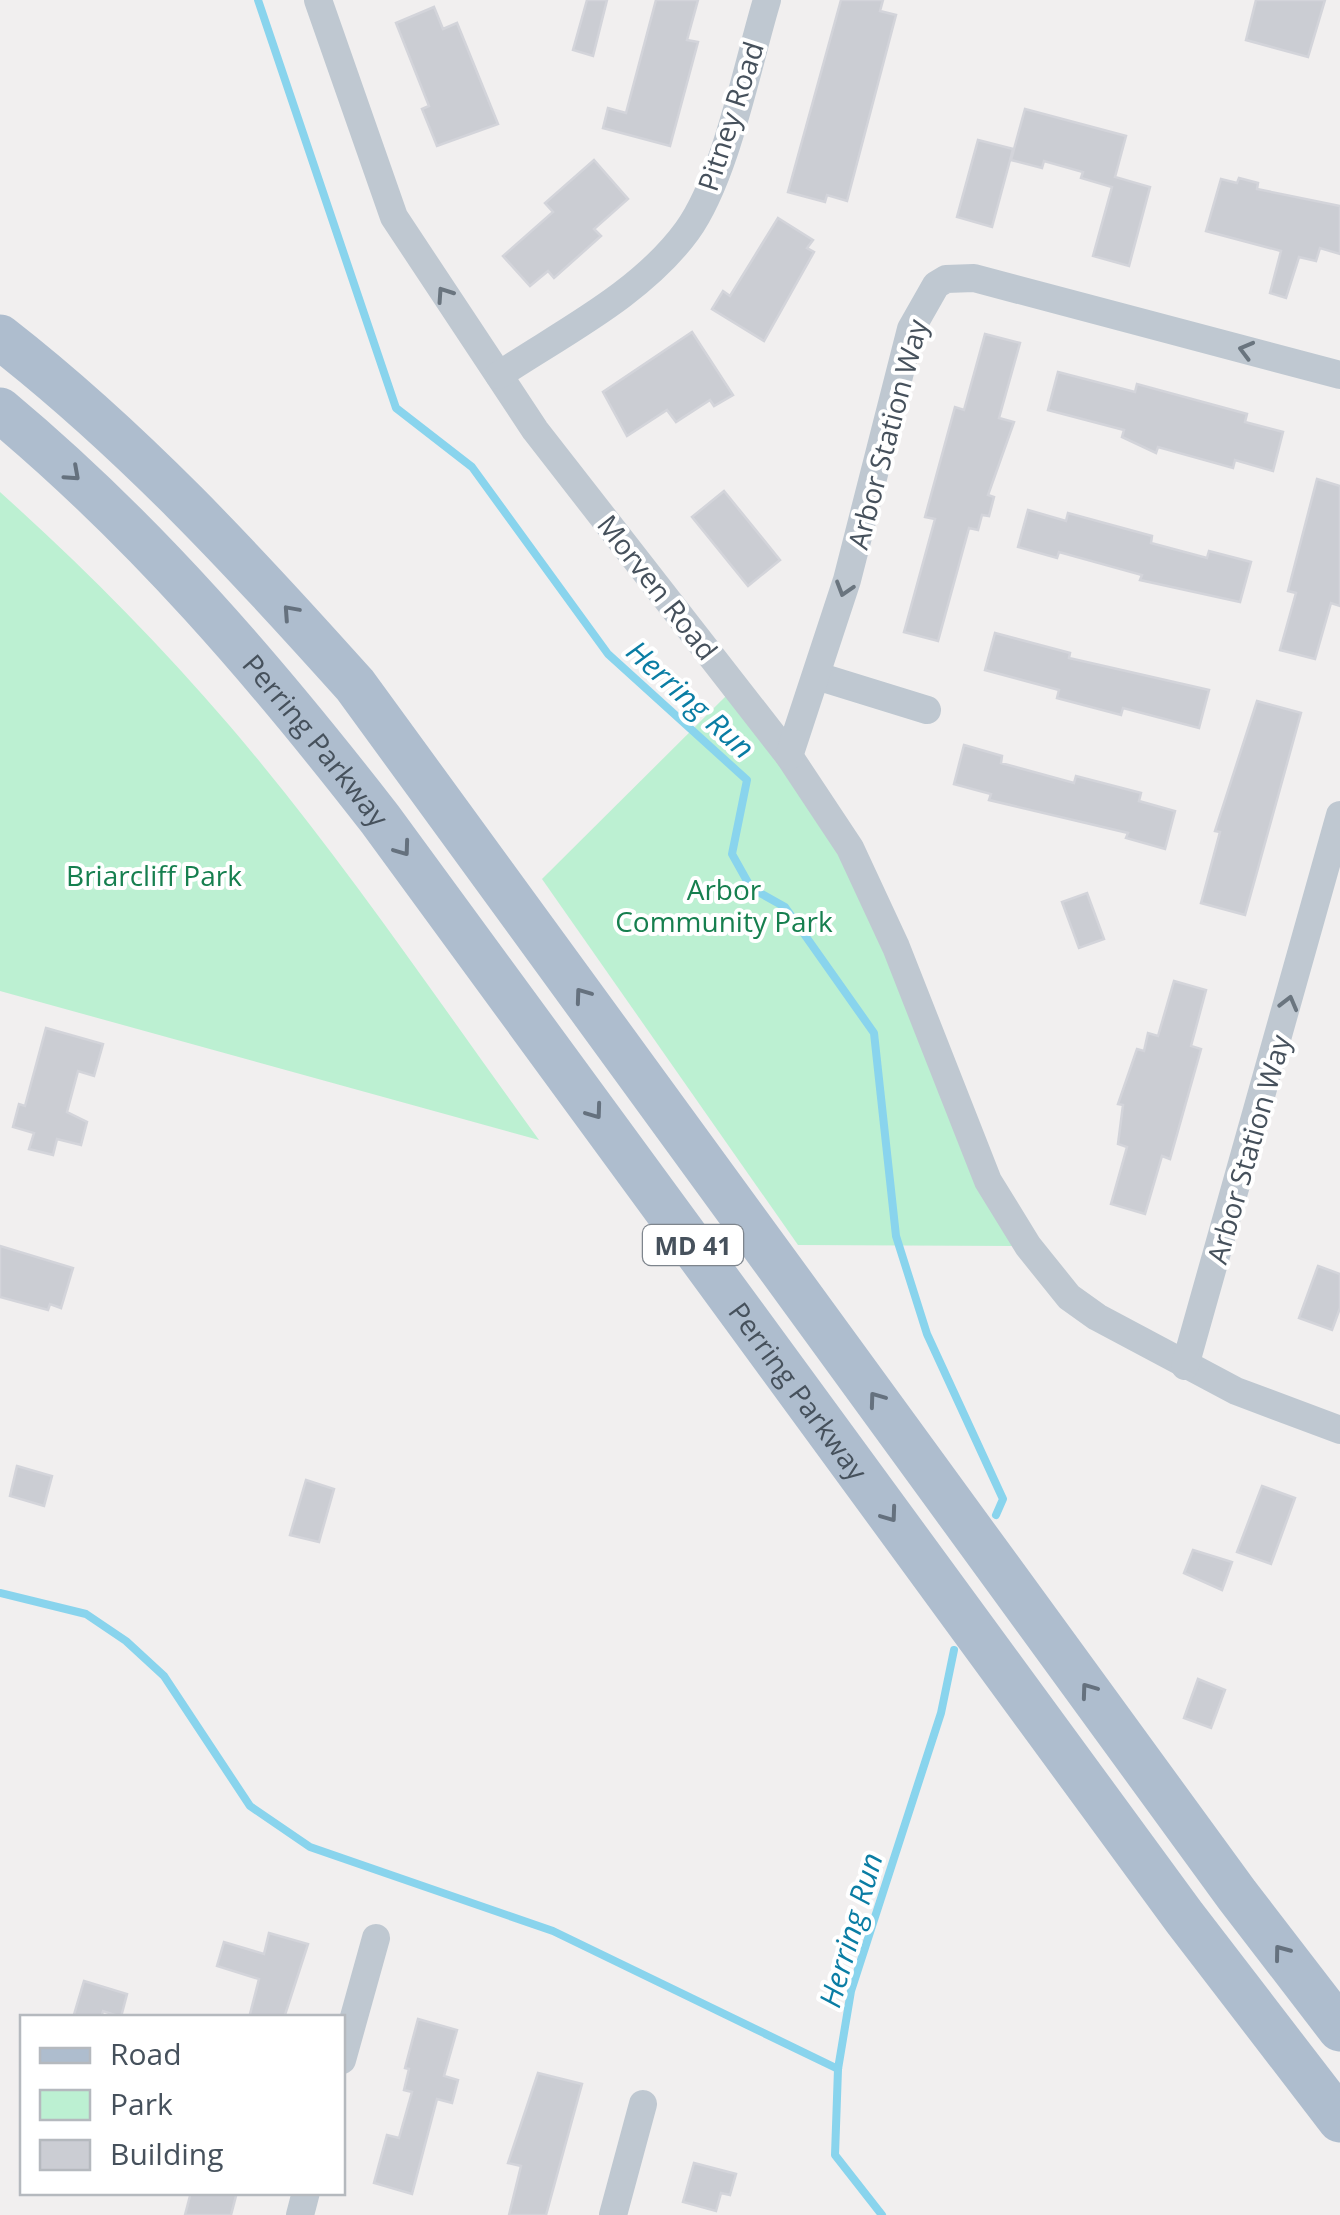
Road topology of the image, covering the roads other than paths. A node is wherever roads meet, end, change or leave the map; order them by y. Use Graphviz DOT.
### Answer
graph roads {
  1 [pos="318,0"];
  2 [pos="767,0"];
  3 [pos="0,305"];
  4 [pos="0,336"];
  5 [pos="499,375"];
  6 [pos="1340,375"];
  7 [pos="58,382"];
  8 [pos="6,419"];
  9 [pos="817,676"];
  10 [pos="927,710"];
  11 [pos="789,756"];
  12 [pos="1340,816"];
  13 [pos="1186,1366"];
  14 [pos="1340,1430"];
  15 [pos="376,1938"];
  16 [pos="1340,2029"];
  17 [pos="345,2049"];
  18 [pos="643,2104"];
  19 [pos="1340,2120"];
  20 [pos="612,2215"];
  5 -- 1 [label="street, Morven Road, one-way"];
  2 -- 5 [label="street, Pitney Road"];
  3 -- 7 [label="main road"];
  4 -- 7 [label="main road, Perring Parkway / MD 41"];
  5 -- 11 [label="street, Morven Road"];
  6 -- 9 [label="street, Arbor Station Way, one-way"];
  16 -- 7 [label="main road, Perring Parkway / MD 41, one-way"];
  8 -- 19 [label="main road, Perring Parkway / MD 41, one-way"];
  9 -- 10 [label="street"];
  9 -- 11 [label="street, Arbor Station Way"];
  11 -- 13 [label="street, Morven Road"];
  13 -- 12 [label="street, Arbor Station Way, one-way"];
  13 -- 14 [label="street, Morven Road"];
  15 -- 17 [label="street"];
  18 -- 20 [label="street"];
}
